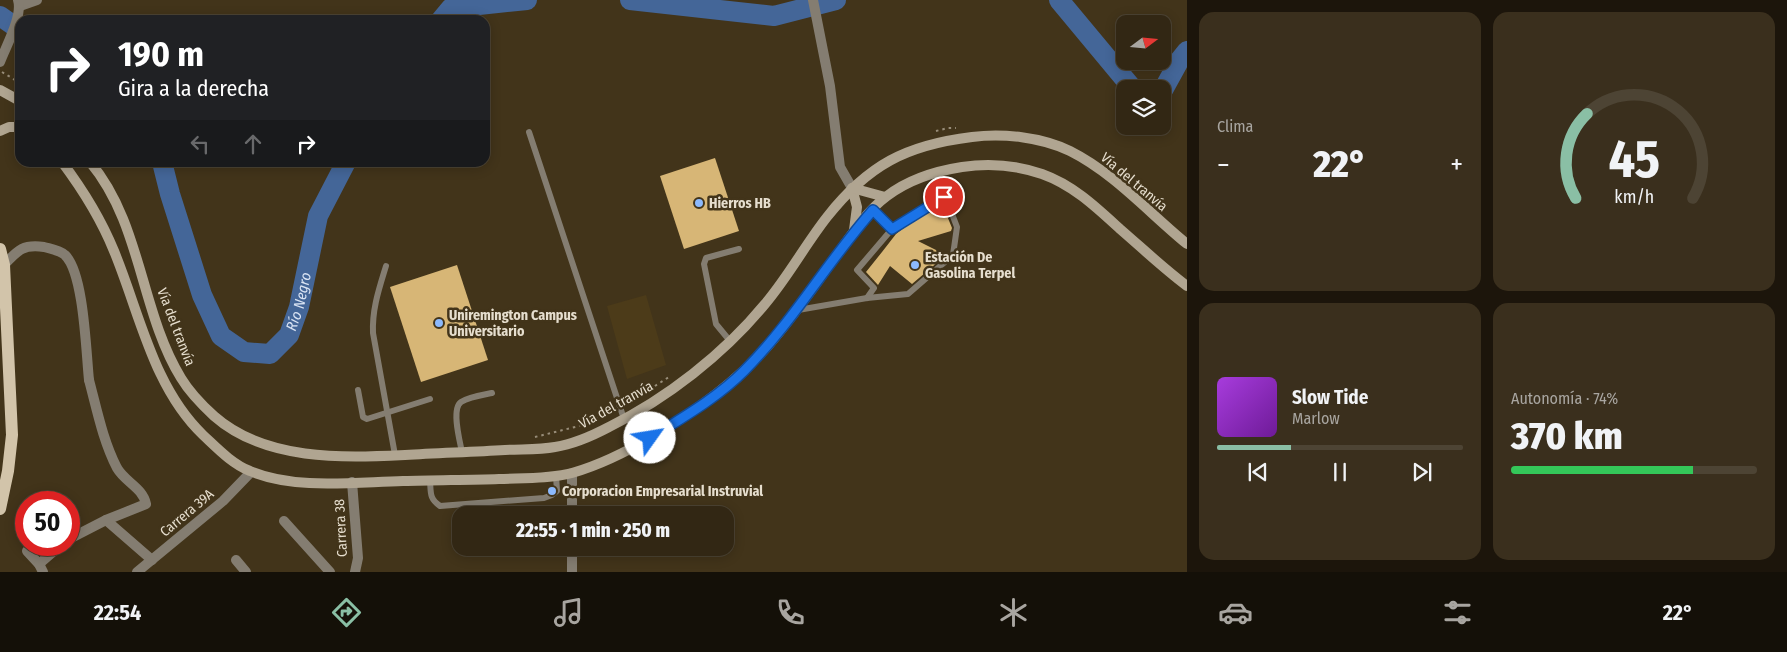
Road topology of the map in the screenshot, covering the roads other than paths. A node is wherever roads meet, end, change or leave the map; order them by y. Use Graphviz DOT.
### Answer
graph roads {
  1 [pos="37,0"];
  2 [pos="813,0"];
  3 [pos="19,3"];
  4 [pos="15,24"];
  5 [pos="1,57"];
  6 [pos="0,90"];
  7 [pos="15,98"];
  8 [pos="15,127"];
  9 [pos="0,131"];
  10 [pos="529,132"];
  11 [pos="66,167"];
  12 [pos="93,167"];
  13 [pos="936,172"];
  14 [pos="852,188"];
  15 [pos="885,197"];
  16 [pos="944,197"];
  17 [pos="873,210"];
  18 [pos="892,229"];
  19 [pos="854,231"];
  20 [pos="1187,244"];
  21 [pos="0,249"];
  22 [pos="739,249"];
  23 [pos="4,265"];
  24 [pos="386,266"];
  25 [pos="1187,286"];
  26 [pos="868,298"];
  27 [pos="798,310"];
  28 [pos="730,341"];
  29 [pos="358,390"];
  30 [pos="492,393"];
  31 [pos="430,399"];
  32 [pos="387,413"];
  33 [pos="624,419"];
  34 [pos="462,452"];
  35 [pos="395,455"];
  36 [pos="251,472"];
  37 [pos="572,473"];
  38 [pos="556,476"];
  39 [pos="430,480"];
  40 [pos="352,482"];
  41 [pos="572,506"];
  42 [pos="0,509"];
  43 [pos="106,520"];
  44 [pos="284,521"];
  45 [pos="80,533"];
  46 [pos="32,556"];
  47 [pos="51,556"];
  48 [pos="572,556"];
  49 [pos="152,560"];
  50 [pos="236,560"];
  51 [pos="41,568"];
  52 [pos="137,572"];
  53 [pos="246,572"];
  54 [pos="330,572"];
  55 [pos="356,572"];
  56 [pos="572,572"];
  1 -- 3 [label="street"];
  2 -- 14 [label="street"];
  4 -- 5 [label="street"];
  6 -- 7 [label="main road"];
  8 -- 9 [label="main road"];
  10 -- 33 [label="lane"];
  11 -- 36 [label="main road"];
  12 -- 35 [label="main road, Vía del tranvía"];
  13 -- 15 [label="main road"];
  13 -- 16 [label="lane"];
  13 -- 25 [label="main road"];
  14 -- 15 [label="main road"];
  14 -- 19 [label="main road"];
  14 -- 20 [label="main road, Vía del tranvía"];
  14 -- 28 [label="main road, Vía del tranvía"];
  15 -- 17 [label="main road"];
  16 -- 18 [label="lane"];
  16 -- 26 [label="lane"];
  17 -- 18 [label="lane"];
  17 -- 19 [label="main road"];
  18 -- 26 [label="lane"];
  19 -- 27 [label="main road"];
  21 -- 23 [label="main road"];
  22 -- 28 [label="lane"];
  23 -- 42 [label="main road"];
  23 -- 43 [label="street"];
  24 -- 32 [label="lane"];
  26 -- 27 [label="lane"];
  27 -- 37 [label="main road"];
  28 -- 33 [label="main road, Vía del tranvía"];
  29 -- 32 [label="lane"];
  30 -- 34 [label="lane"];
  31 -- 32 [label="lane"];
  32 -- 35 [label="lane"];
  33 -- 34 [label="main road, Vía del tranvía"];
  34 -- 35 [label="main road, Vía del tranvía"];
  36 -- 40 [label="main road"];
  36 -- 49 [label="street, Carrera 39A"];
  37 -- 38 [label="main road"];
  37 -- 41 [label="street"];
  38 -- 39 [label="main road"];
  38 -- 39 [label="lane"];
  39 -- 40 [label="main road"];
  40 -- 55 [label="street, Carrera 38"];
  43 -- 45 [label="street"];
  43 -- 49 [label="street"];
  44 -- 54 [label="street"];
  46 -- 51 [label="street"];
  47 -- 51 [label="street"];
  48 -- 56 [label="street"];
  49 -- 52 [label="street, Carrera 39A"];
  50 -- 53 [label="street"];
}
